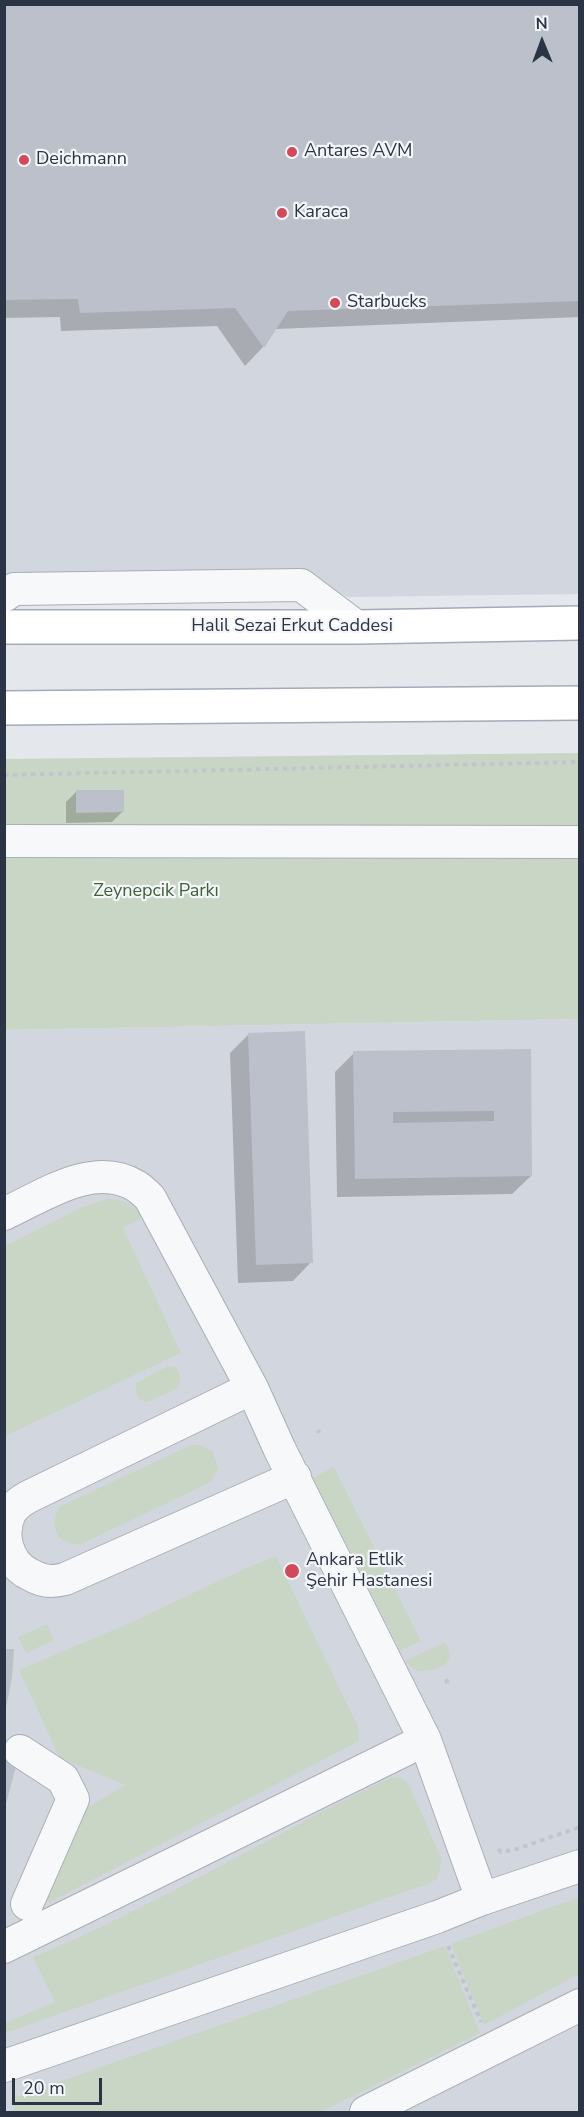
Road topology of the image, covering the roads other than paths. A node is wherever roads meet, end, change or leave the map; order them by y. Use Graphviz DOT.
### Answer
graph roads {
  1 [pos="4,596"];
  2 [pos="579,622"];
  3 [pos="4,627"];
  4 [pos="357,627"];
  5 [pos="579,704"];
  6 [pos="4,708"];
  7 [pos="4,842"];
  8 [pos="579,842"];
  9 [pos="4,1214"];
  10 [pos="252,1388"];
  11 [pos="295,1478"];
  12 [pos="425,1740"];
  13 [pos="20,1751"];
  14 [pos="579,1866"];
  15 [pos="482,1899"];
  16 [pos="23,1907"];
  17 [pos="4,1947"];
  18 [pos="579,2005"];
  19 [pos="4,2066"];
  20 [pos="366,2112"];
  1 -- 4 [label="lane"];
  2 -- 4 [label="main road, Halil Sezai Erkut Caddesi"];
  3 -- 4 [label="main road, Halil Sezai Erkut Caddesi"];
  5 -- 6 [label="main road"];
  7 -- 8 [label="lane"];
  9 -- 10 [label="lane"];
  10 -- 11 [label="lane"];
  10 -- 11 [label="lane"];
  11 -- 12 [label="lane"];
  12 -- 15 [label="lane"];
  12 -- 16 [label="lane"];
  13 -- 16 [label="lane"];
  14 -- 15 [label="lane"];
  15 -- 19 [label="lane"];
  16 -- 17 [label="lane"];
  18 -- 20 [label="lane"];
}
